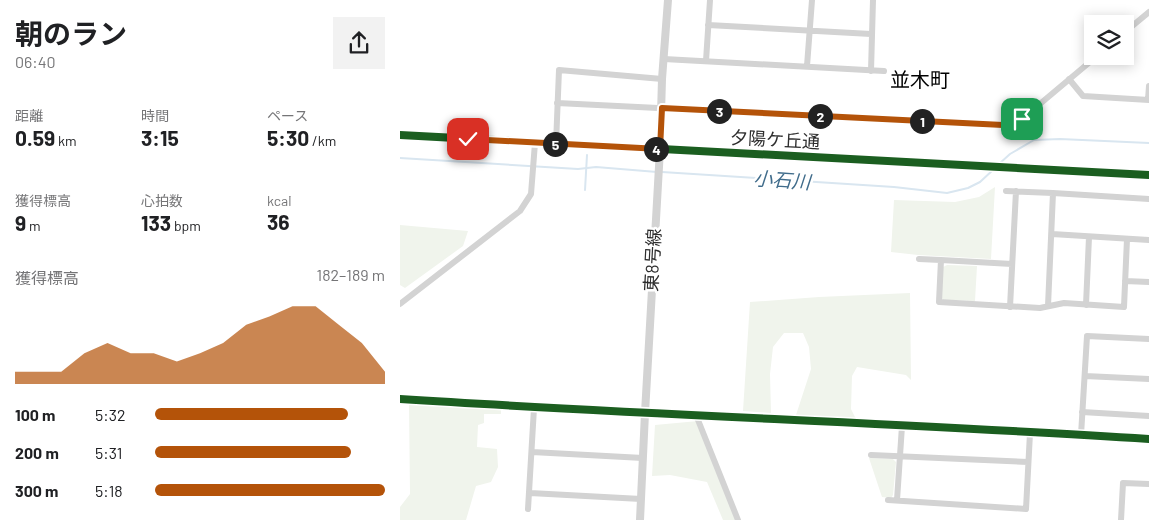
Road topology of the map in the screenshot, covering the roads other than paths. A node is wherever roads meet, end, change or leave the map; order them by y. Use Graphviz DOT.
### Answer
graph roads {
  1 [pos="668,0"];
  2 [pos="710,0"];
  3 [pos="812,0"];
  4 [pos="873,0"];
  5 [pos="1149,12"];
  6 [pos="1134,24"];
  7 [pos="708,26"];
  8 [pos="810,31"];
  9 [pos="871,34"];
  10 [pos="664,59"];
  11 [pos="706,61"];
  12 [pos="1086,65"];
  13 [pos="807,66"];
  14 [pos="871,71"];
  15 [pos="884,71"];
  16 [pos="662,79"];
  17 [pos="1069,79"];
  18 [pos="1149,86"];
  19 [pos="1148,100"];
  20 [pos="557,103"];
  21 [pos="662,108"];
  22 [pos="400,135"];
  23 [pos="535,143"];
  24 [pos="556,144"];
  25 [pos="660,149"];
  26 [pos="1149,175"];
  27 [pos="1006,191"];
  28 [pos="1016,191"];
  29 [pos="1053,193"];
  30 [pos="1149,199"];
  31 [pos="1052,234"];
  32 [pos="1089,237"];
  33 [pos="1127,239"];
  34 [pos="1149,240"];
  35 [pos="920,258"];
  36 [pos="941,260"];
  37 [pos="1012,264"];
  38 [pos="1125,281"];
  39 [pos="1149,282"];
  40 [pos="400,304"];
  41 [pos="1086,305"];
  42 [pos="1048,306"];
  43 [pos="1010,307"];
  44 [pos="1149,340"];
  45 [pos="1085,376"];
  46 [pos="1149,379"];
  47 [pos="400,399"];
  48 [pos="534,408"];
  49 [pos="1082,412"];
  50 [pos="645,413"];
  51 [pos="696,415"];
  52 [pos="1149,416"];
  53 [pos="902,426"];
  54 [pos="1030,433"];
  55 [pos="1080,435"];
  56 [pos="1149,439"];
  57 [pos="532,452"];
  58 [pos="871,455"];
  59 [pos="900,456"];
  60 [pos="643,458"];
  61 [pos="1028,462"];
  62 [pos="1149,484"];
  63 [pos="530,493"];
  64 [pos="641,499"];
  65 [pos="888,500"];
  66 [pos="897,500"];
  67 [pos="528,509"];
  68 [pos="640,520"];
  69 [pos="738,520"];
  70 [pos="1121,520"];
  1 -- 10 [label="street, 東8号線"];
  2 -- 7 [label="street"];
  3 -- 8 [label="street"];
  4 -- 9 [label="street"];
  5 -- 6 [label="street"];
  7 -- 8 [label="street"];
  7 -- 11 [label="street"];
  8 -- 9 [label="street"];
  8 -- 13 [label="street"];
  9 -- 14 [label="street"];
  10 -- 11 [label="street"];
  10 -- 16 [label="street, 東8号線"];
  11 -- 13 [label="street"];
  12 -- 17 [label="street"];
  13 -- 14 [label="street"];
  14 -- 15 [label="street"];
  16 -- 20 [label="street"];
  16 -- 21 [label="street, 東8号線"];
  17 -- 19 [label="street"];
  17 -- 21 [label="street"];
  18 -- 19 [label="street"];
  20 -- 21 [label="street"];
  20 -- 24 [label="street"];
  21 -- 25 [label="street, 東8号線"];
  22 -- 23 [label="street, 夕陽ケ丘通"];
  23 -- 24 [label="street, 夕陽ケ丘通"];
  23 -- 40 [label="street"];
  24 -- 25 [label="street, 夕陽ケ丘通"];
  25 -- 26 [label="street, 夕陽ケ丘通"];
  25 -- 50 [label="street, 東8号線"];
  27 -- 28 [label="street"];
  28 -- 29 [label="street"];
  28 -- 37 [label="street"];
  29 -- 30 [label="street"];
  29 -- 31 [label="street"];
  31 -- 32 [label="street"];
  31 -- 42 [label="street"];
  32 -- 33 [label="street"];
  32 -- 41 [label="street"];
  33 -- 34 [label="street"];
  33 -- 38 [label="street"];
  35 -- 36 [label="street"];
  36 -- 37 [label="street"];
  36 -- 43 [label="street"];
  37 -- 43 [label="street"];
  38 -- 39 [label="street"];
  38 -- 41 [label="street"];
  41 -- 42 [label="street"];
  42 -- 43 [label="street"];
  44 -- 45 [label="street"];
  45 -- 46 [label="street"];
  45 -- 49 [label="street"];
  47 -- 48 [label="street"];
  48 -- 50 [label="street"];
  48 -- 57 [label="street"];
  49 -- 52 [label="street"];
  49 -- 55 [label="street"];
  50 -- 51 [label="street"];
  50 -- 60 [label="street, 東8号線"];
  51 -- 53 [label="street"];
  51 -- 69 [label="street"];
  53 -- 54 [label="street"];
  53 -- 59 [label="street"];
  54 -- 55 [label="street"];
  54 -- 61 [label="street"];
  55 -- 56 [label="street"];
  57 -- 60 [label="street"];
  57 -- 63 [label="street"];
  58 -- 59 [label="street"];
  59 -- 61 [label="street"];
  59 -- 66 [label="street"];
  60 -- 64 [label="street, 東8号線"];
  61 -- 66 [label="street"];
  62 -- 70 [label="street"];
  63 -- 64 [label="street"];
  63 -- 67 [label="street"];
  64 -- 68 [label="street, 東8号線"];
  65 -- 66 [label="street"];
}
